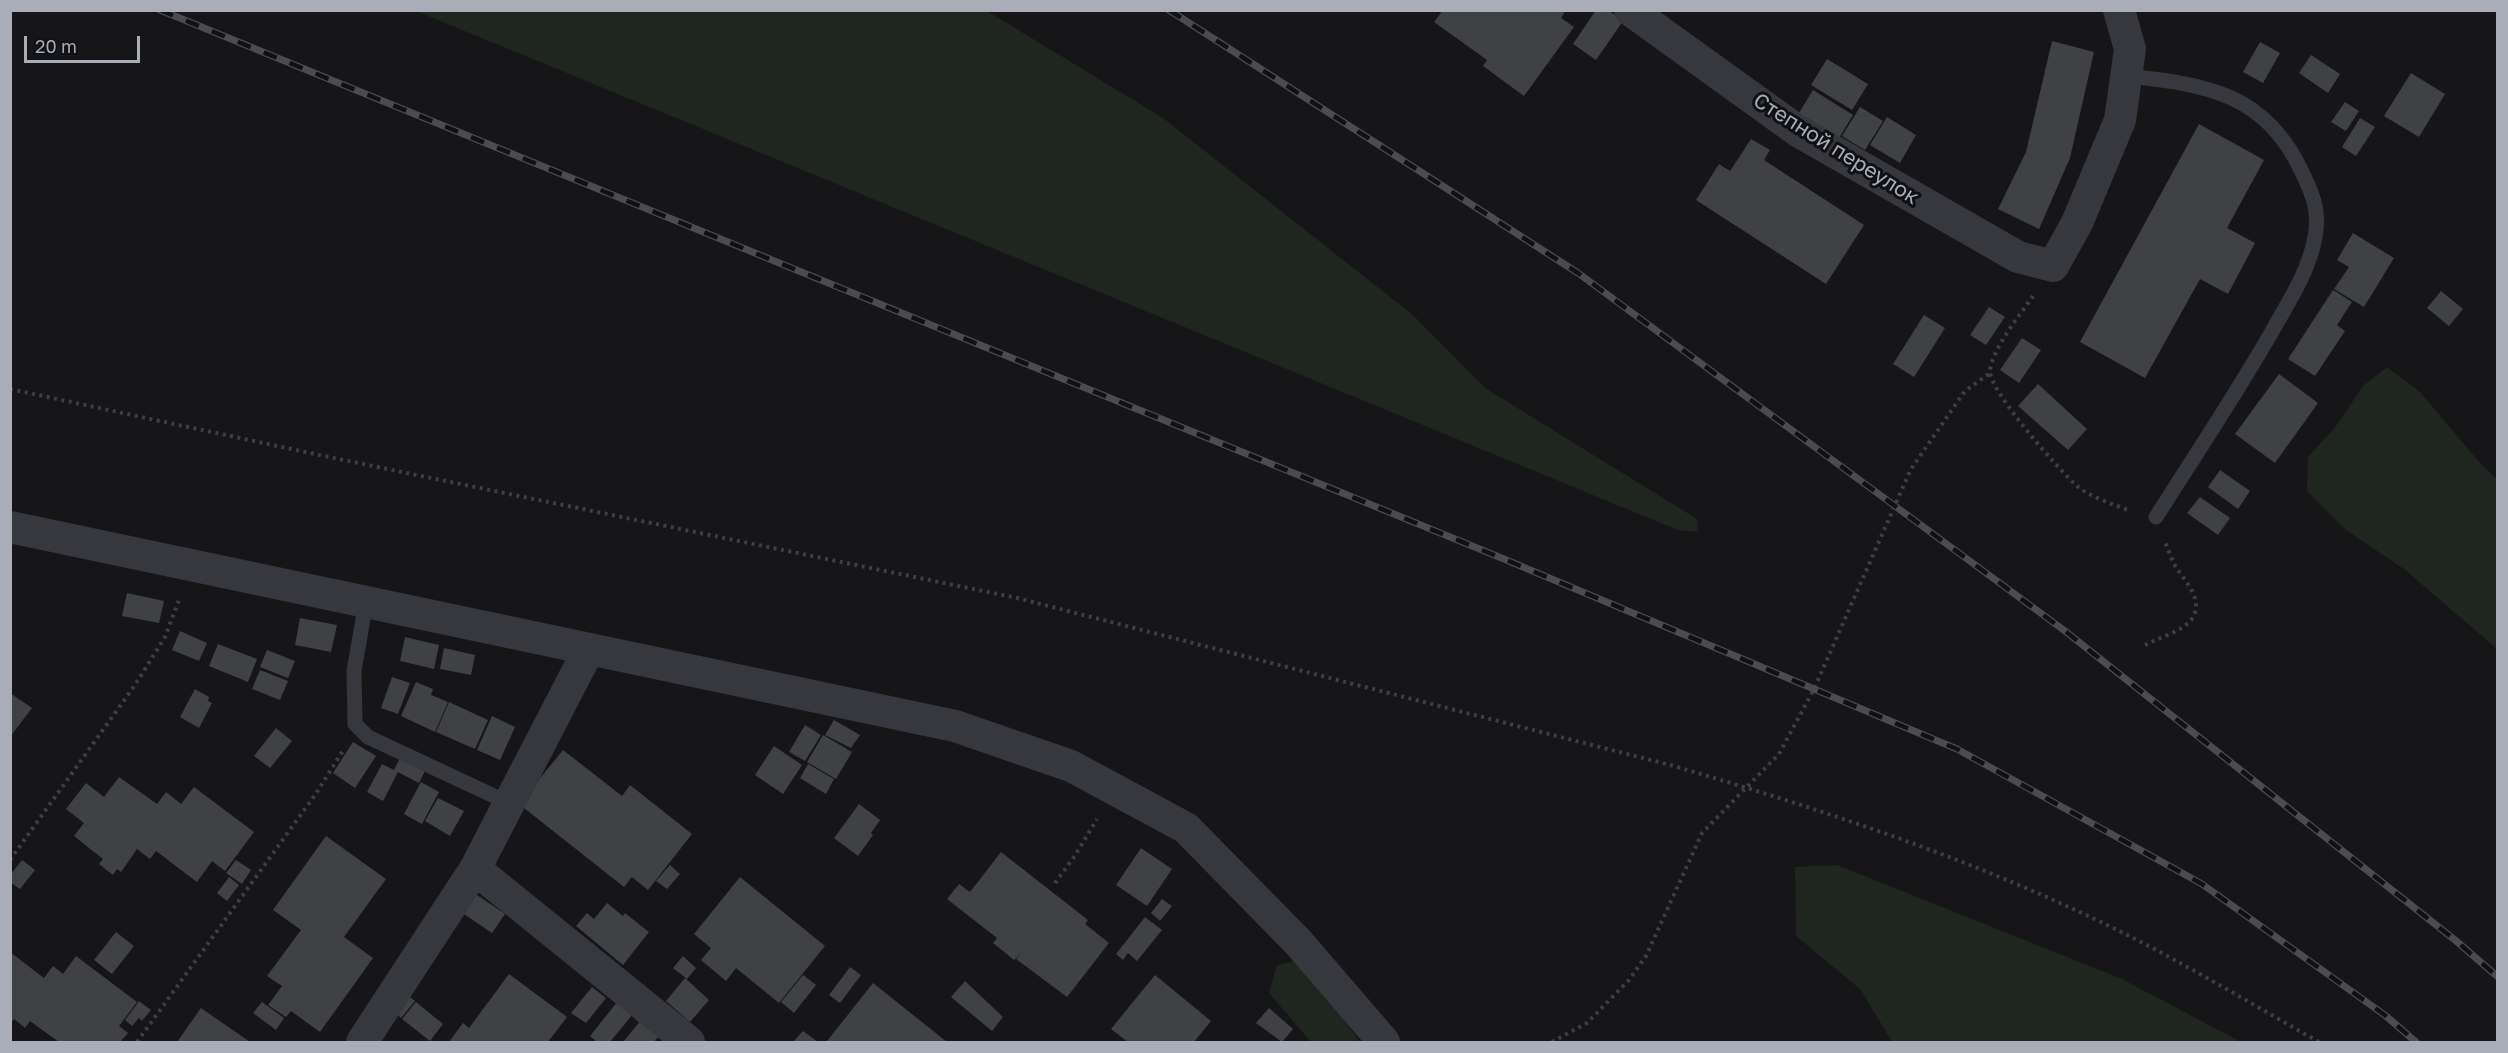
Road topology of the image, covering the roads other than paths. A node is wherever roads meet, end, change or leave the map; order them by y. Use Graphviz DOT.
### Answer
graph roads {
  1 [pos="1630,10"];
  2 [pos="2119,10"];
  3 [pos="2126,76"];
  4 [pos="2156,517"];
  5 [pos="10,527"];
  6 [pos="366,602"];
  7 [pos="589,648"];
  8 [pos="509,803"];
  9 [pos="475,869"];
  10 [pos="362,1042"];
  11 [pos="689,1042"];
  12 [pos="1384,1042"];
  1 -- 3 [label="street, Степной переулок"];
  2 -- 3 [label="street"];
  3 -- 4 [label="lane"];
  5 -- 6 [label="street"];
  6 -- 7 [label="street"];
  6 -- 8 [label="lane"];
  7 -- 8 [label="street"];
  7 -- 12 [label="street"];
  8 -- 9 [label="street"];
  9 -- 10 [label="street"];
  9 -- 11 [label="street"];
}
